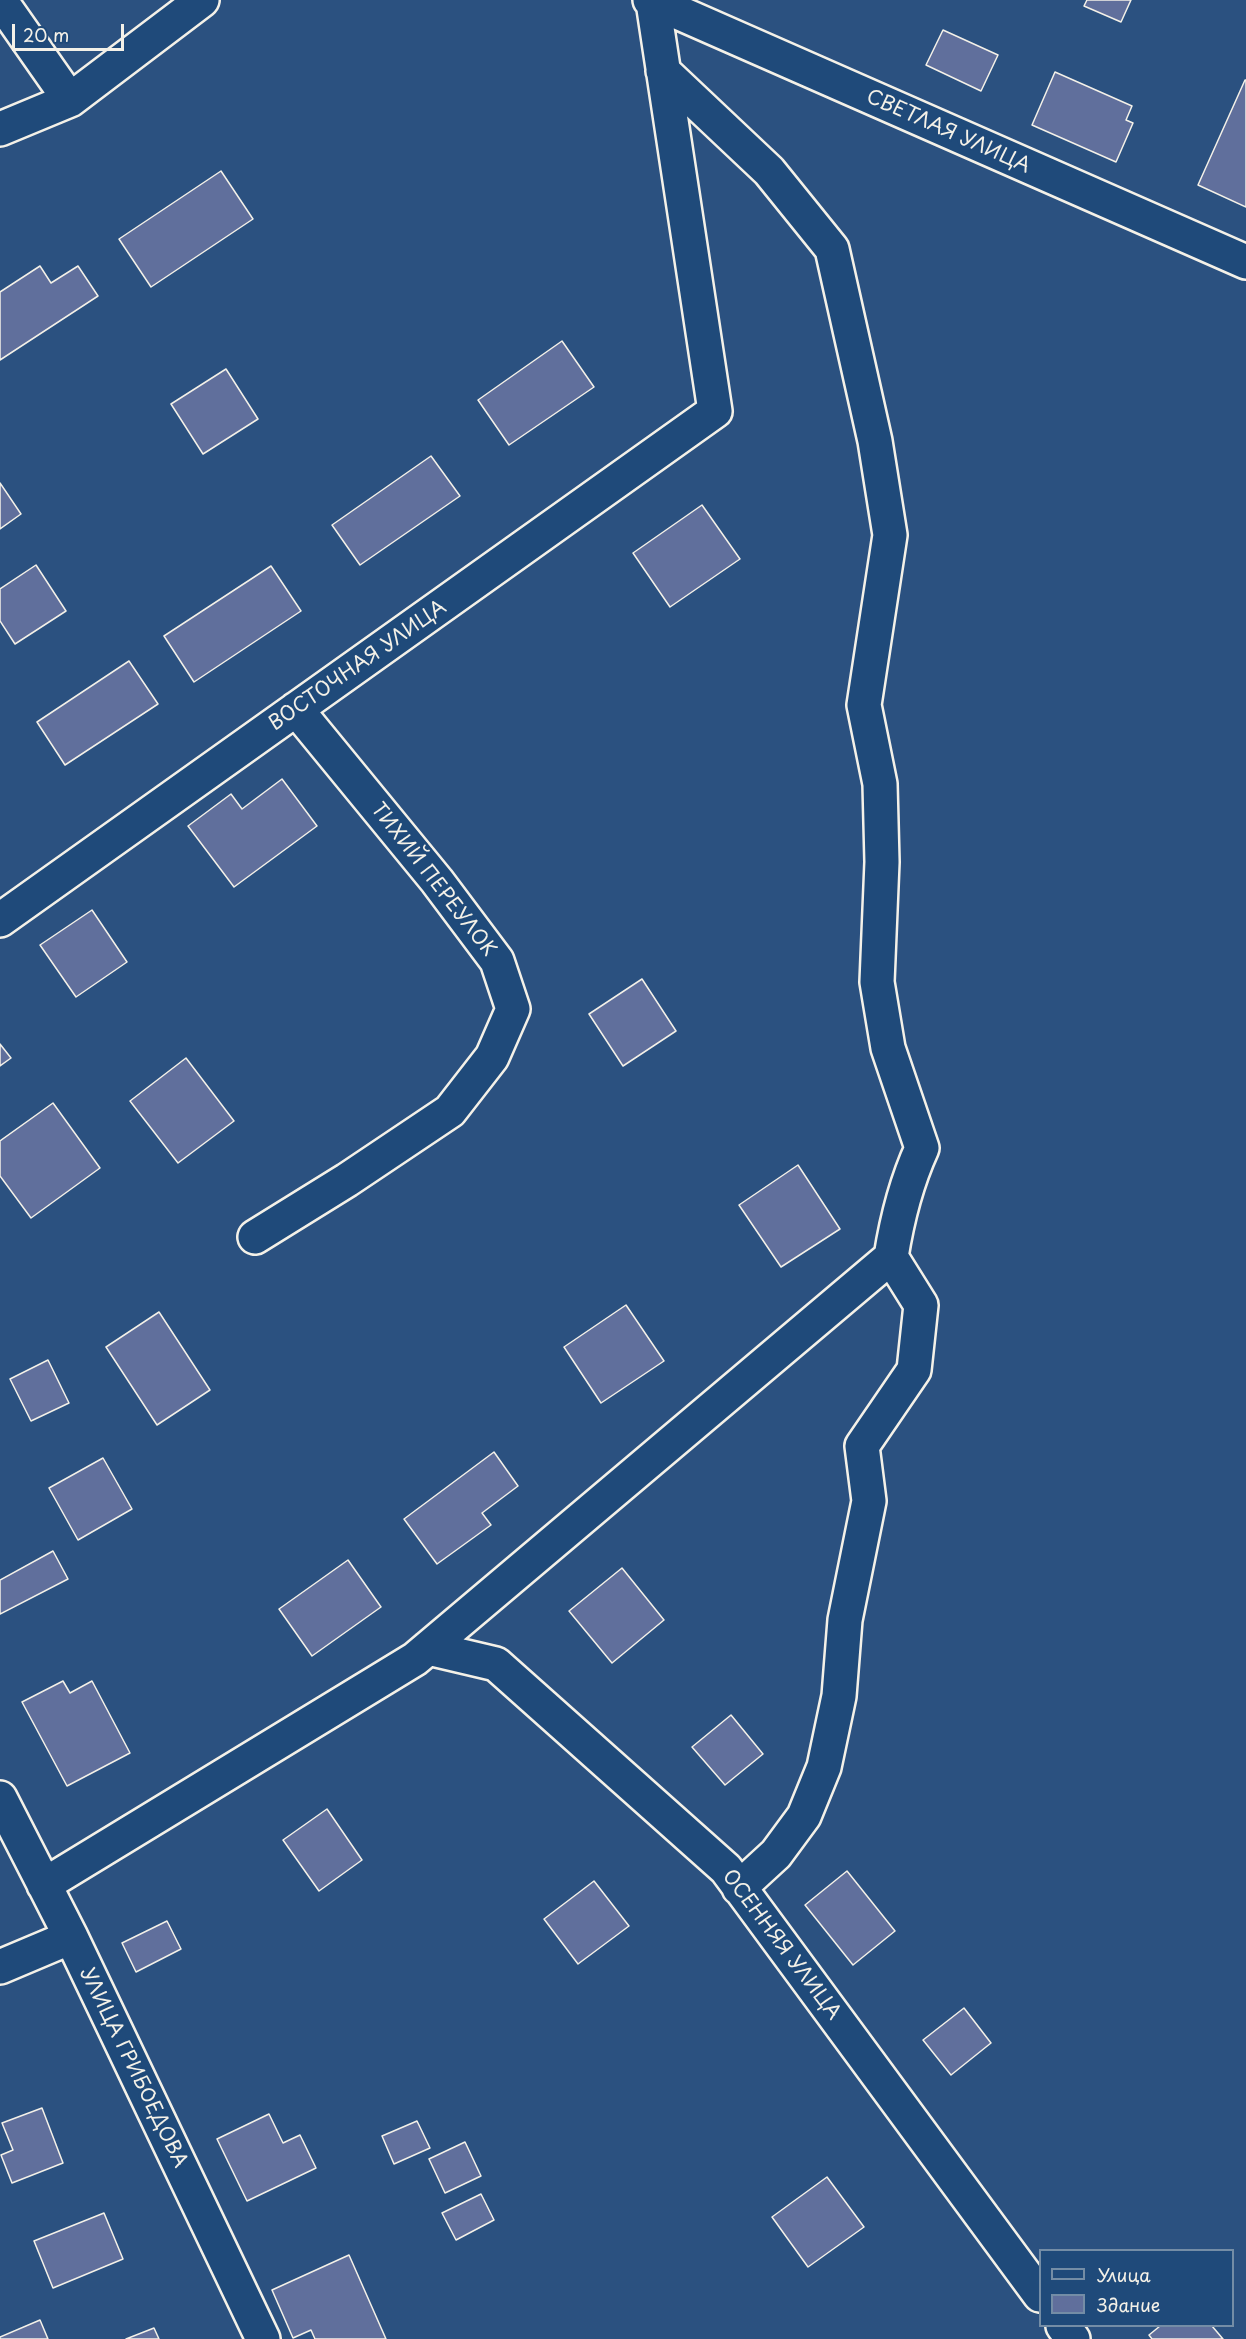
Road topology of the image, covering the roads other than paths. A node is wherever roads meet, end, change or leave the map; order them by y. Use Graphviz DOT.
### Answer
graph roads {
  1 [pos="0,0"];
  2 [pos="202,0"];
  3 [pos="652,1"];
  4 [pos="663,71"];
  5 [pos="70,100"];
  6 [pos="0,129"];
  7 [pos="1246,262"];
  8 [pos="296,709"];
  9 [pos="0,921"];
  10 [pos="255,1237"];
  11 [pos="891,1257"];
  12 [pos="428,1648"];
  13 [pos="0,1798"];
  14 [pos="44,1885"];
  15 [pos="739,1888"];
  16 [pos="71,1937"];
  17 [pos="0,1966"];
  18 [pos="1039,2292"];
  19 [pos="263,2339"];
  1 -- 5 [label="street"];
  2 -- 5 [label="street"];
  3 -- 4 [label="street"];
  3 -- 7 [label="street, СВЕТЛАЯ УЛИЦА"];
  4 -- 8 [label="street, ВОСТОЧНАЯ УЛИЦА"];
  4 -- 11 [label="street"];
  5 -- 6 [label="street"];
  8 -- 9 [label="street, ВОСТОЧНАЯ УЛИЦА"];
  8 -- 10 [label="street, ТИХИЙ ПЕРЕУЛОК"];
  11 -- 12 [label="street"];
  11 -- 15 [label="street"];
  12 -- 14 [label="street"];
  12 -- 15 [label="street, ОСЕННЯЯ УЛИЦА"];
  13 -- 14 [label="street, УЛИЦА ГРИБОЕДОВА"];
  14 -- 16 [label="street, УЛИЦА ГРИБОЕДОВА"];
  15 -- 18 [label="street, ОСЕННЯЯ УЛИЦА"];
  16 -- 17 [label="street"];
  16 -- 19 [label="street, УЛИЦА ГРИБОЕДОВА"];
}
